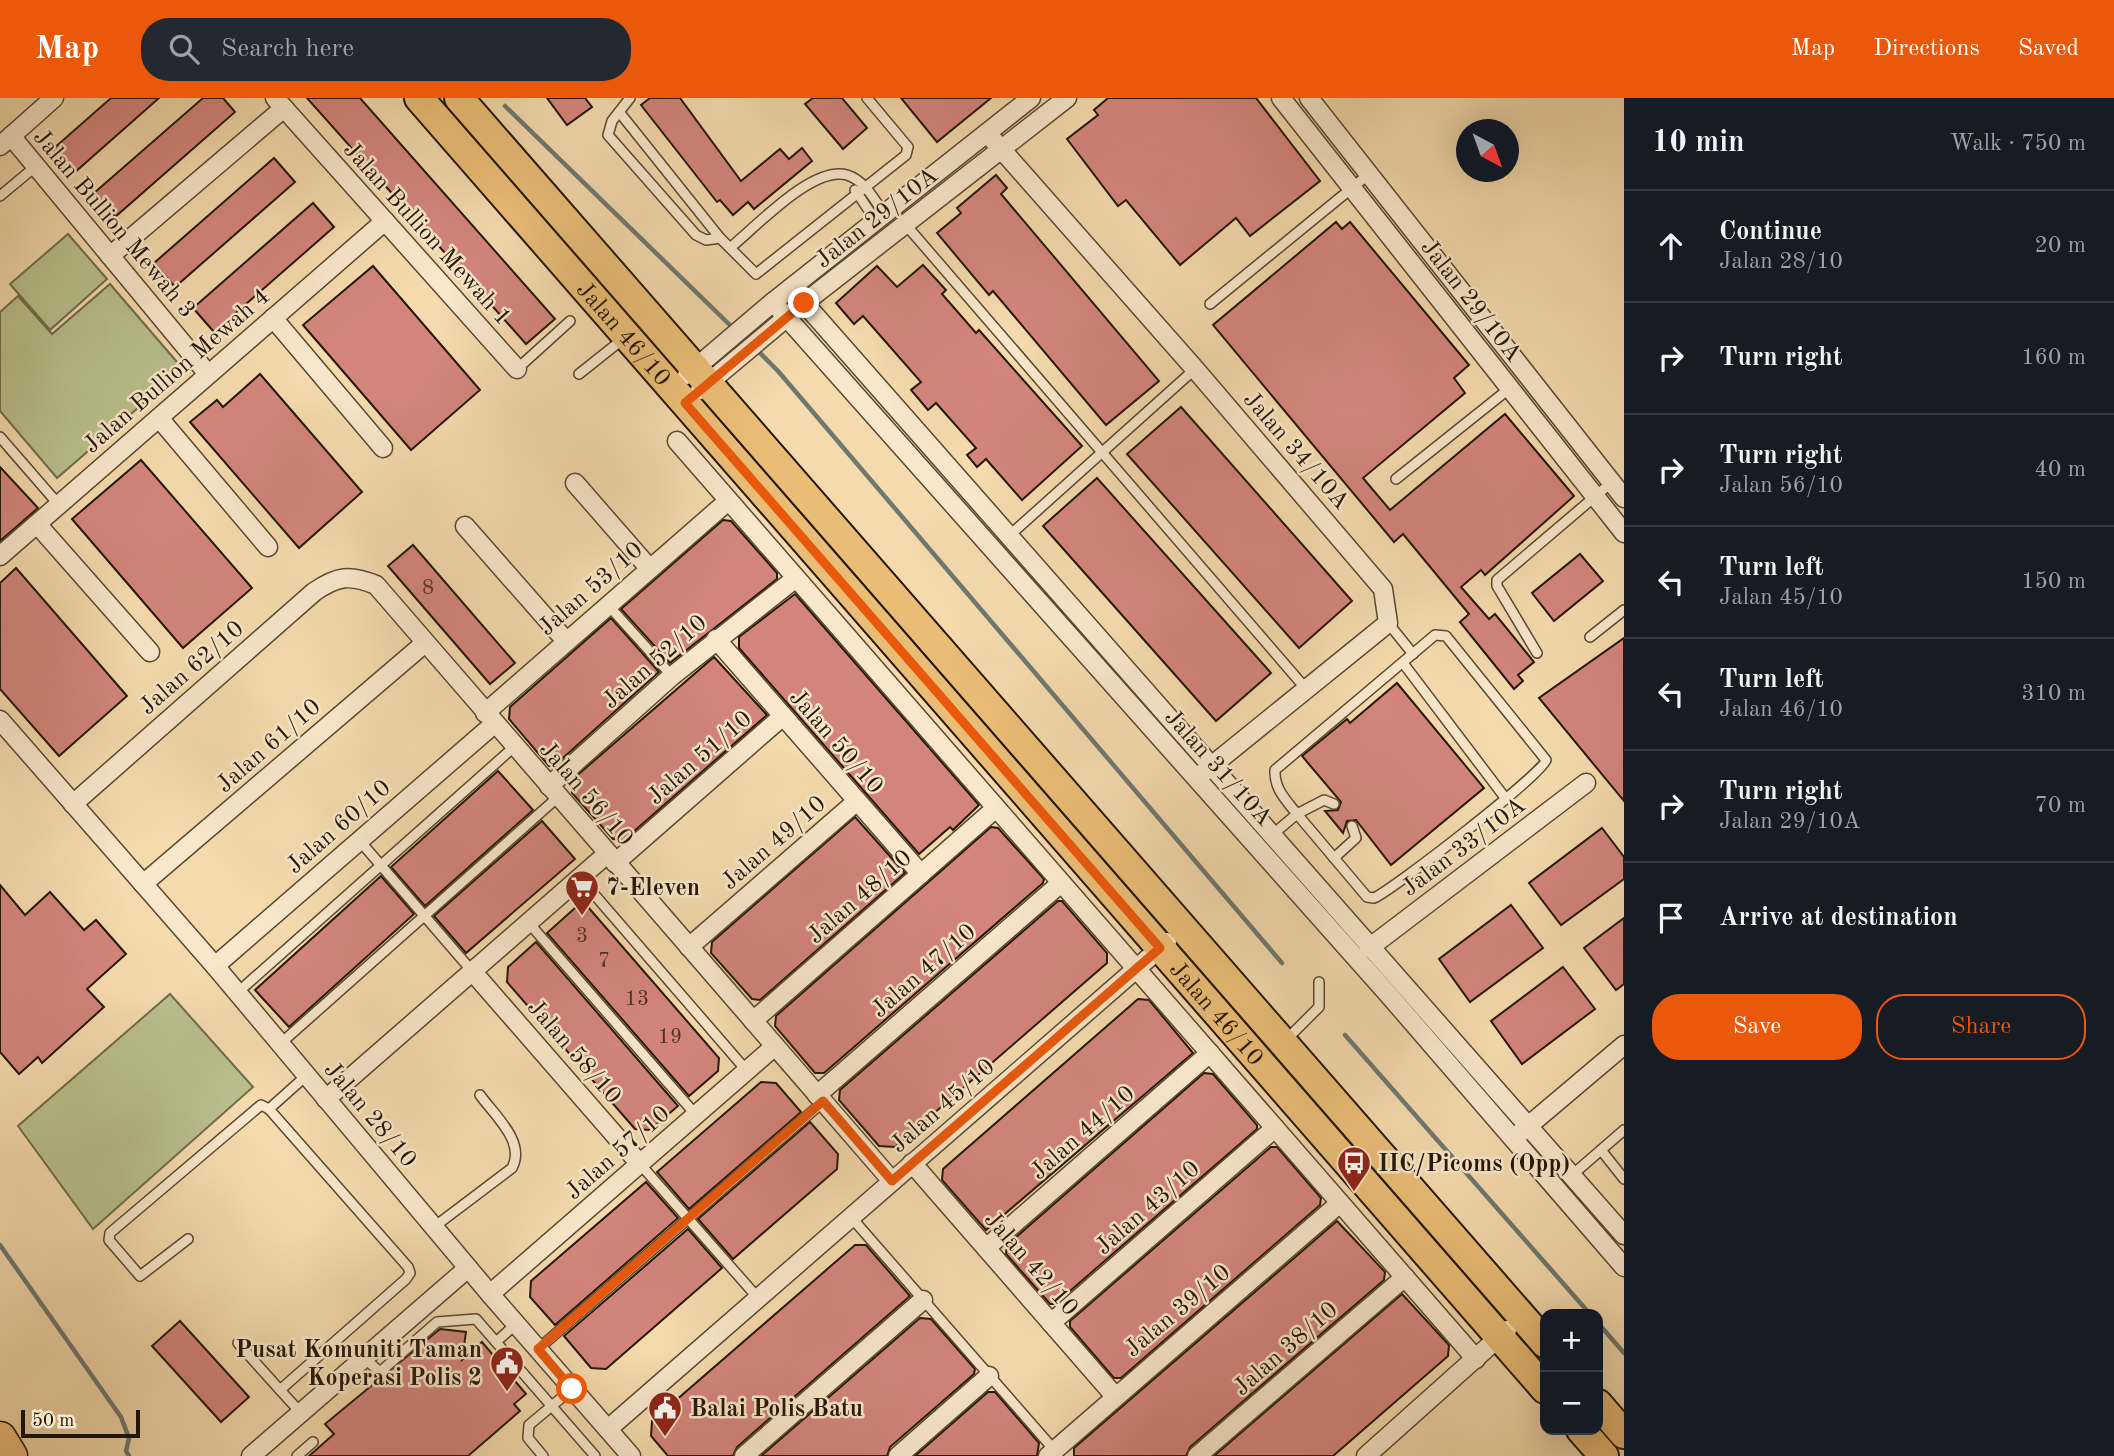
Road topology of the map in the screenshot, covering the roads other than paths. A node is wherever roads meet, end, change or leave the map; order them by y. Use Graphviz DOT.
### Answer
graph roads {
  1 [pos="54,98"];
  2 [pos="419,98"];
  3 [pos="630,98"];
  4 [pos="867,98"];
  5 [pos="1031,98"];
  6 [pos="1067,98"];
  7 [pos="1281,98"];
  8 [pos="1309,98"];
  9 [pos="465,100"];
  10 [pos="280,103"];
  11 [pos="620,113"];
  12 [pos="442,125"];
  13 [pos="987,133"];
  14 [pos="5,141"];
  15 [pos="1002,150"];
  16 [pos="36,166"];
  17 [pos="1369,174"];
  18 [pos="849,176"];
  19 [pos="865,187"];
  20 [pos="1352,188"];
  21 [pos="856,194"];
  22 [pos="0,196"];
  23 [pos="880,217"];
  24 [pos="385,221"];
  25 [pos="905,225"];
  26 [pos="720,238"];
  27 [pos="731,247"];
  28 [pos="110,256"];
  29 [pos="791,288"];
  30 [pos="773,302"];
  31 [pos="804,303"];
  32 [pos="1210,304"];
  33 [pos="273,318"];
  34 [pos="786,318"];
  35 [pos="570,321"];
  36 [pos="627,336"];
  37 [pos="517,369"];
  38 [pos="1195,369"];
  39 [pos="208,374"];
  40 [pos="579,374"];
  41 [pos="701,376"];
  42 [pos="1510,388"];
  43 [pos="678,396"];
  44 [pos="159,418"];
  45 [pos="0,437"];
  46 [pos="677,441"];
  47 [pos="383,448"];
  48 [pos="1102,453"];
  49 [pos="1396,479"];
  50 [pos="1612,482"];
  51 [pos="575,484"];
  52 [pos="1595,496"];
  53 [pos="1624,498"];
  54 [pos="728,501"];
  55 [pos="59,505"];
  56 [pos="37,524"];
  57 [pos="465,526"];
  58 [pos="1624,533"];
  59 [pos="1010,535"];
  60 [pos="268,547"];
  61 [pos="0,556"];
  62 [pos="650,569"];
  63 [pos="348,576"];
  64 [pos="796,578"];
  65 [pos="608,605"];
  66 [pos="1624,610"];
  67 [pos="1388,623"];
  68 [pos="1590,637"];
  69 [pos="716,639"];
  70 [pos="566,641"];
  71 [pos="425,643"];
  72 [pos="150,652"];
  73 [pos="1537,653"];
  74 [pos="1413,654"];
  75 [pos="1403,663"];
  76 [pos="672,676"];
  77 [pos="1307,690"];
  78 [pos="783,716"];
  79 [pos="490,719"];
  80 [pos="0,720"];
  81 [pos="514,747"];
  82 [pos="1211,766"];
  83 [pos="1196,778"];
  84 [pos="1586,783"];
  85 [pos="554,792"];
  86 [pos="1506,799"];
  87 [pos="857,801"];
  88 [pos="72,804"];
  89 [pos="1334,804"];
  90 [pos="996,808"];
  91 [pos="1297,814"];
  92 [pos="1352,826"];
  93 [pos="1272,835"];
  94 [pos="358,840"];
  95 [pos="611,858"];
  96 [pos="1334,858"];
  97 [pos="380,866"];
  98 [pos="921,874"];
  99 [pos="580,878"];
  100 [pos="1061,883"];
  101 [pos="143,884"];
  102 [pos="423,915"];
  103 [pos="528,922"];
  104 [pos="1184,929"];
  105 [pos="689,947"];
  106 [pos="1160,948"];
  107 [pos="1369,948"];
  108 [pos="215,966"];
  109 [pos="1136,968"];
  110 [pos="472,971"];
  111 [pos="1319,982"];
  112 [pos="237,993"];
  113 [pos="753,1021"];
  114 [pos="1283,1043"];
  115 [pos="280,1044"];
  116 [pos="1624,1045"];
  117 [pos="775,1046"];
  118 [pos="1210,1053"];
  119 [pos="747,1070"];
  120 [pos="307,1076"];
  121 [pos="480,1095"];
  122 [pos="820,1098"];
  123 [pos="326,1099"];
  124 [pos="269,1108"];
  125 [pos="696,1115"];
  126 [pos="1528,1126"];
  127 [pos="1275,1128"];
  128 [pos="1624,1130"];
  129 [pos="1513,1139"];
  130 [pos="1601,1150"];
  131 [pos="912,1163"];
  132 [pos="640,1164"];
  133 [pos="1571,1176"];
  134 [pos="1624,1178"];
  135 [pos="892,1181"];
  136 [pos="1340,1203"];
  137 [pos="851,1217"];
  138 [pos="688,1219"];
  139 [pos="434,1227"];
  140 [pos="1624,1235"];
  141 [pos="188,1239"];
  142 [pos="986,1248"];
  143 [pos="1624,1267"];
  144 [pos="468,1268"];
  145 [pos="1405,1277"];
  146 [pos="490,1294"];
  147 [pos="758,1298"];
  148 [pos="923,1300"];
  149 [pos="1522,1316"];
  150 [pos="1051,1323"];
  151 [pos="516,1324"];
  152 [pos="1499,1336"];
  153 [pos="1540,1337"];
  154 [pos="496,1342"];
  155 [pos="238,1343"];
  156 [pos="538,1349"];
  157 [pos="364,1358"];
  158 [pos="1476,1359"];
  159 [pos="989,1376"];
  160 [pos="1540,1383"];
  161 [pos="572,1389"];
  162 [pos="280,1390"];
  163 [pos="1114,1395"];
  164 [pos="552,1406"];
  165 [pos="1603,1410"];
  166 [pos="301,1413"];
  167 [pos="608,1429"];
  168 [pos="1624,1434"];
  169 [pos="1585,1435"];
  170 [pos="0,1438"];
  171 [pos="313,1442"];
  172 [pos="1054,1454"];
  173 [pos="11,1456"];
  174 [pos="251,1456"];
  175 [pos="297,1456"];
  176 [pos="543,1456"];
  177 [pos="595,1456"];
  178 [pos="631,1456"];
  179 [pos="744,1456"];
  180 [pos="898,1456"];
  181 [pos="1198,1456"];
  182 [pos="1366,1456"];
  183 [pos="1604,1456"];
  1 -- 14 [label="street"];
  2 -- 12 [label="main road, Jalan 46/10"];
  3 -- 11 [label="lane"];
  4 -- 19 [label="lane"];
  5 -- 13 [label="street, Jalan 29/10A"];
  6 -- 15 [label="street, Jalan 29/10A"];
  7 -- 20 [label="street, Jalan 29/10A"];
  8 -- 17 [label="street, Jalan 29/10A"];
  9 -- 12 [label="street"];
  9 -- 41 [label="main road, Jalan 46/10"];
  10 -- 24 [label="street, Jalan Bullion Mewah 1"];
  10 -- 28 [label="street"];
  11 -- 26 [label="lane"];
  11 -- 26 [label="lane"];
  12 -- 36 [label="main road, Jalan 46/10"];
  13 -- 15 [label="street, Jalan 34/10A"];
  13 -- 23 [label="street, Jalan 29/10A"];
  14 -- 16 [label="street, Jalan Bullion Mewah 3"];
  15 -- 25 [label="street, Jalan 29/10A"];
  15 -- 38 [label="street, Jalan 34/10A"];
  16 -- 22 [label="lane"];
  16 -- 28 [label="street, Jalan Bullion Mewah 3"];
  17 -- 20 [label="lane"];
  17 -- 50 [label="street, Jalan 29/10A"];
  18 -- 19 [label="lane"];
  18 -- 21 [label="lane"];
  18 -- 27 [label="lane"];
  19 -- 21 [label="lane"];
  19 -- 23 [label="lane"];
  20 -- 32 [label="lane"];
  20 -- 42 [label="street, Jalan 29/10A"];
  21 -- 23 [label="lane"];
  21 -- 27 [label="lane"];
  23 -- 29 [label="street, Jalan 29/10A"];
  24 -- 33 [label="street, Jalan Bullion Mewah 4"];
  24 -- 37 [label="street, Jalan Bullion Mewah 1"];
  25 -- 31 [label="street, Jalan 29/10A"];
  25 -- 48 [label="lane"];
  26 -- 27 [label="lane"];
  28 -- 39 [label="street, Jalan Bullion Mewah 3"];
  29 -- 30 [label="street, Jalan 29/10A"];
  29 -- 31 [label="street, Jalan 31/10A"];
  30 -- 34 [label="street, Jalan 31/10A"];
  30 -- 41 [label="street, Jalan 29/10A"];
  31 -- 34 [label="street, Jalan 29/10A"];
  31 -- 59 [label="street, Jalan 31/10A"];
  33 -- 39 [label="street, Jalan Bullion Mewah 4"];
  33 -- 47 [label="street"];
  34 -- 41 [label="street, Jalan 29/10A"];
  34 -- 83 [label="street, Jalan 31/10A"];
  35 -- 37 [label="lane"];
  36 -- 40 [label="lane"];
  36 -- 43 [label="main road, Jalan 46/10"];
  38 -- 48 [label="lane"];
  38 -- 67 [label="street, Jalan 34/10A"];
  39 -- 44 [label="street, Jalan Bullion Mewah 4"];
  41 -- 43 [label="street, Jalan 29/10A"];
  41 -- 104 [label="main road, Jalan 46/10"];
  42 -- 49 [label="lane"];
  42 -- 52 [label="street, Jalan 29/10A"];
  43 -- 106 [label="main road, Jalan 46/10"];
  44 -- 55 [label="street, Jalan Bullion Mewah 4"];
  44 -- 60 [label="street"];
  45 -- 55 [label="lane"];
  46 -- 54 [label="street, Jalan 46/10"];
  48 -- 59 [label="lane"];
  48 -- 77 [label="lane"];
  50 -- 52 [label="lane"];
  50 -- 53 [label="street, Jalan 29/10A"];
  51 -- 62 [label="street"];
  52 -- 58 [label="street, Jalan 29/10A"];
  52 -- 73 [label="lane"];
  54 -- 62 [label="street, Jalan 53/10"];
  54 -- 64 [label="street, Jalan 46/10"];
  55 -- 56 [label="street, Jalan Bullion Mewah 4"];
  56 -- 61 [label="street, Jalan Bullion Mewah 4"];
  56 -- 72 [label="street"];
  57 -- 70 [label="street"];
  59 -- 82 [label="street, Jalan 31/10A"];
  62 -- 65 [label="street, Jalan 53/10"];
  63 -- 71 [label="street, Jalan 56/10"];
  63 -- 88 [label="street, Jalan 62/10"];
  64 -- 69 [label="street, Jalan 52/10"];
  64 -- 90 [label="street, Jalan 46/10"];
  65 -- 70 [label="street, Jalan 53/10"];
  65 -- 76 [label="lane"];
  66 -- 68 [label="lane"];
  67 -- 74 [label="lane"];
  67 -- 77 [label="street"];
  69 -- 76 [label="street, Jalan 52/10"];
  69 -- 78 [label="street, Jalan 50/10"];
  70 -- 79 [label="street, Jalan 53/10"];
  71 -- 79 [label="street, Jalan 56/10"];
  71 -- 101 [label="street, Jalan 61/10"];
  74 -- 75 [label="lane"];
  74 -- 86 [label="lane"];
  75 -- 86 [label="lane"];
  75 -- 91 [label="lane"];
  76 -- 85 [label="street, Jalan 52/10"];
  77 -- 82 [label="street"];
  78 -- 87 [label="street, Jalan 50/10"];
  78 -- 95 [label="street, Jalan 51/10"];
  79 -- 81 [label="street, Jalan 56/10"];
  79 -- 94 [label="street, Jalan 60/10"];
  80 -- 88 [label="street, Jalan 28/10"];
  81 -- 85 [label="street, Jalan 56/10"];
  81 -- 97 [label="lane"];
  82 -- 83 [label="street"];
  82 -- 93 [label="street, Jalan 31/10A"];
  83 -- 129 [label="street, Jalan 31/10A"];
  84 -- 107 [label="street, Jalan 33/10A"];
  85 -- 95 [label="street, Jalan 56/10"];
  85 -- 102 [label="lane"];
  86 -- 96 [label="lane"];
  87 -- 98 [label="street, Jalan 50/10"];
  87 -- 105 [label="street, Jalan 49/10"];
  88 -- 101 [label="street, Jalan 28/10"];
  89 -- 91 [label="lane"];
  90 -- 98 [label="street, Jalan 48/10"];
  90 -- 100 [label="street, Jalan 46/10"];
  91 -- 93 [label="lane"];
  91 -- 96 [label="lane"];
  92 -- 96 [label="lane"];
  93 -- 107 [label="street, Jalan 31/10A"];
  94 -- 97 [label="lane"];
  94 -- 108 [label="street, Jalan 60/10"];
  95 -- 99 [label="street"];
  95 -- 105 [label="street, Jalan 56/10"];
  97 -- 102 [label="lane"];
  97 -- 112 [label="lane"];
  98 -- 113 [label="street, Jalan 48/10"];
  99 -- 103 [label="street"];
  99 -- 119 [label="lane"];
  100 -- 109 [label="street, Jalan 46/10"];
  100 -- 122 [label="street, Jalan 47/10"];
  101 -- 108 [label="street, Jalan 28/10"];
  102 -- 110 [label="lane"];
  102 -- 115 [label="lane"];
  103 -- 110 [label="street"];
  103 -- 125 [label="lane"];
  104 -- 106 [label="street, Jalan 45/10"];
  104 -- 114 [label="main road, Jalan 46/10"];
  105 -- 113 [label="street, Jalan 56/10"];
  106 -- 109 [label="street, Jalan 45/10"];
  106 -- 152 [label="main road, Jalan 46/10"];
  107 -- 126 [label="street, Jalan 31/10A"];
  108 -- 112 [label="street, Jalan 28/10"];
  109 -- 118 [label="street, Jalan 46/10"];
  109 -- 131 [label="street, Jalan 45/10"];
  110 -- 123 [label="street"];
  110 -- 132 [label="street, Jalan 58/10"];
  111 -- 114 [label="lane"];
  112 -- 115 [label="street, Jalan 28/10"];
  113 -- 117 [label="street, Jalan 56/10"];
  114 -- 149 [label="main road, Jalan 46/10"];
  115 -- 120 [label="street, Jalan 28/10"];
  116 -- 126 [label="street"];
  117 -- 119 [label="street, Jalan 57/10"];
  117 -- 122 [label="street, Jalan 56/10"];
  118 -- 127 [label="street, Jalan 46/10"];
  118 -- 142 [label="street, Jalan 44/10"];
  119 -- 125 [label="street, Jalan 57/10"];
  120 -- 123 [label="street, Jalan 28/10"];
  120 -- 124 [label="lane"];
  121 -- 139 [label="lane"];
  122 -- 135 [label="street, Jalan 56/10"];
  122 -- 138 [label="lane"];
  123 -- 139 [label="street, Jalan 28/10"];
  124 -- 141 [label="lane"];
  124 -- 162 [label="lane"];
  125 -- 132 [label="street, Jalan 57/10"];
  126 -- 129 [label="street"];
  126 -- 133 [label="street, Jalan 31/10A"];
  127 -- 136 [label="street, Jalan 46/10"];
  127 -- 150 [label="street, Jalan 43/10"];
  128 -- 130 [label="lane"];
  129 -- 143 [label="street, Jalan 31/10A"];
  130 -- 133 [label="lane"];
  130 -- 134 [label="lane"];
  131 -- 135 [label="street, Jalan 45/10"];
  131 -- 142 [label="street, Jalan 42/10"];
  132 -- 138 [label="lane"];
  132 -- 146 [label="street, Jalan 57/10"];
  133 -- 140 [label="street, Jalan 31/10A"];
  135 -- 137 [label="street, Jalan 45/10"];
  136 -- 145 [label="street, Jalan 46/10"];
  136 -- 163 [label="street, Jalan 39/10"];
  137 -- 147 [label="street, Jalan 45/10"];
  137 -- 148 [label="lane"];
  138 -- 147 [label="lane"];
  138 -- 156 [label="lane"];
  139 -- 144 [label="street, Jalan 28/10"];
  142 -- 150 [label="street, Jalan 42/10"];
  144 -- 146 [label="street, Jalan 28/10"];
  144 -- 157 [label="street"];
  145 -- 158 [label="street, Jalan 46/10"];
  145 -- 181 [label="street, Jalan 38/10"];
  146 -- 151 [label="street, Jalan 28/10"];
  147 -- 167 [label="street, Jalan 45/10"];
  148 -- 159 [label="lane"];
  148 -- 179 [label="street"];
  149 -- 152 [label="street"];
  149 -- 153 [label="main road, Jalan 46/10"];
  150 -- 163 [label="street, Jalan 42/10"];
  151 -- 154 [label="lane"];
  151 -- 156 [label="street, Jalan 28/10"];
  152 -- 158 [label="street"];
  152 -- 160 [label="main road, Jalan 46/10"];
  154 -- 157 [label="lane"];
  154 -- 164 [label="lane"];
  155 -- 162 [label="lane"];
  156 -- 161 [label="street, Jalan 28/10"];
  157 -- 166 [label="street"];
  158 -- 182 [label="street"];
  159 -- 172 [label="lane"];
  159 -- 180 [label="street"];
  161 -- 164 [label="lane"];
  161 -- 167 [label="street, Jalan 28/10"];
  162 -- 166 [label="lane"];
  163 -- 172 [label="street, Jalan 39/10"];
  164 -- 176 [label="lane"];
  164 -- 177 [label="lane"];
  165 -- 168 [label="main road"];
  166 -- 174 [label="street"];
  167 -- 178 [label="street, Jalan 28/10"];
  169 -- 183 [label="main road"];
  170 -- 173 [label="highway"];
  171 -- 175 [label="lane"];
}
